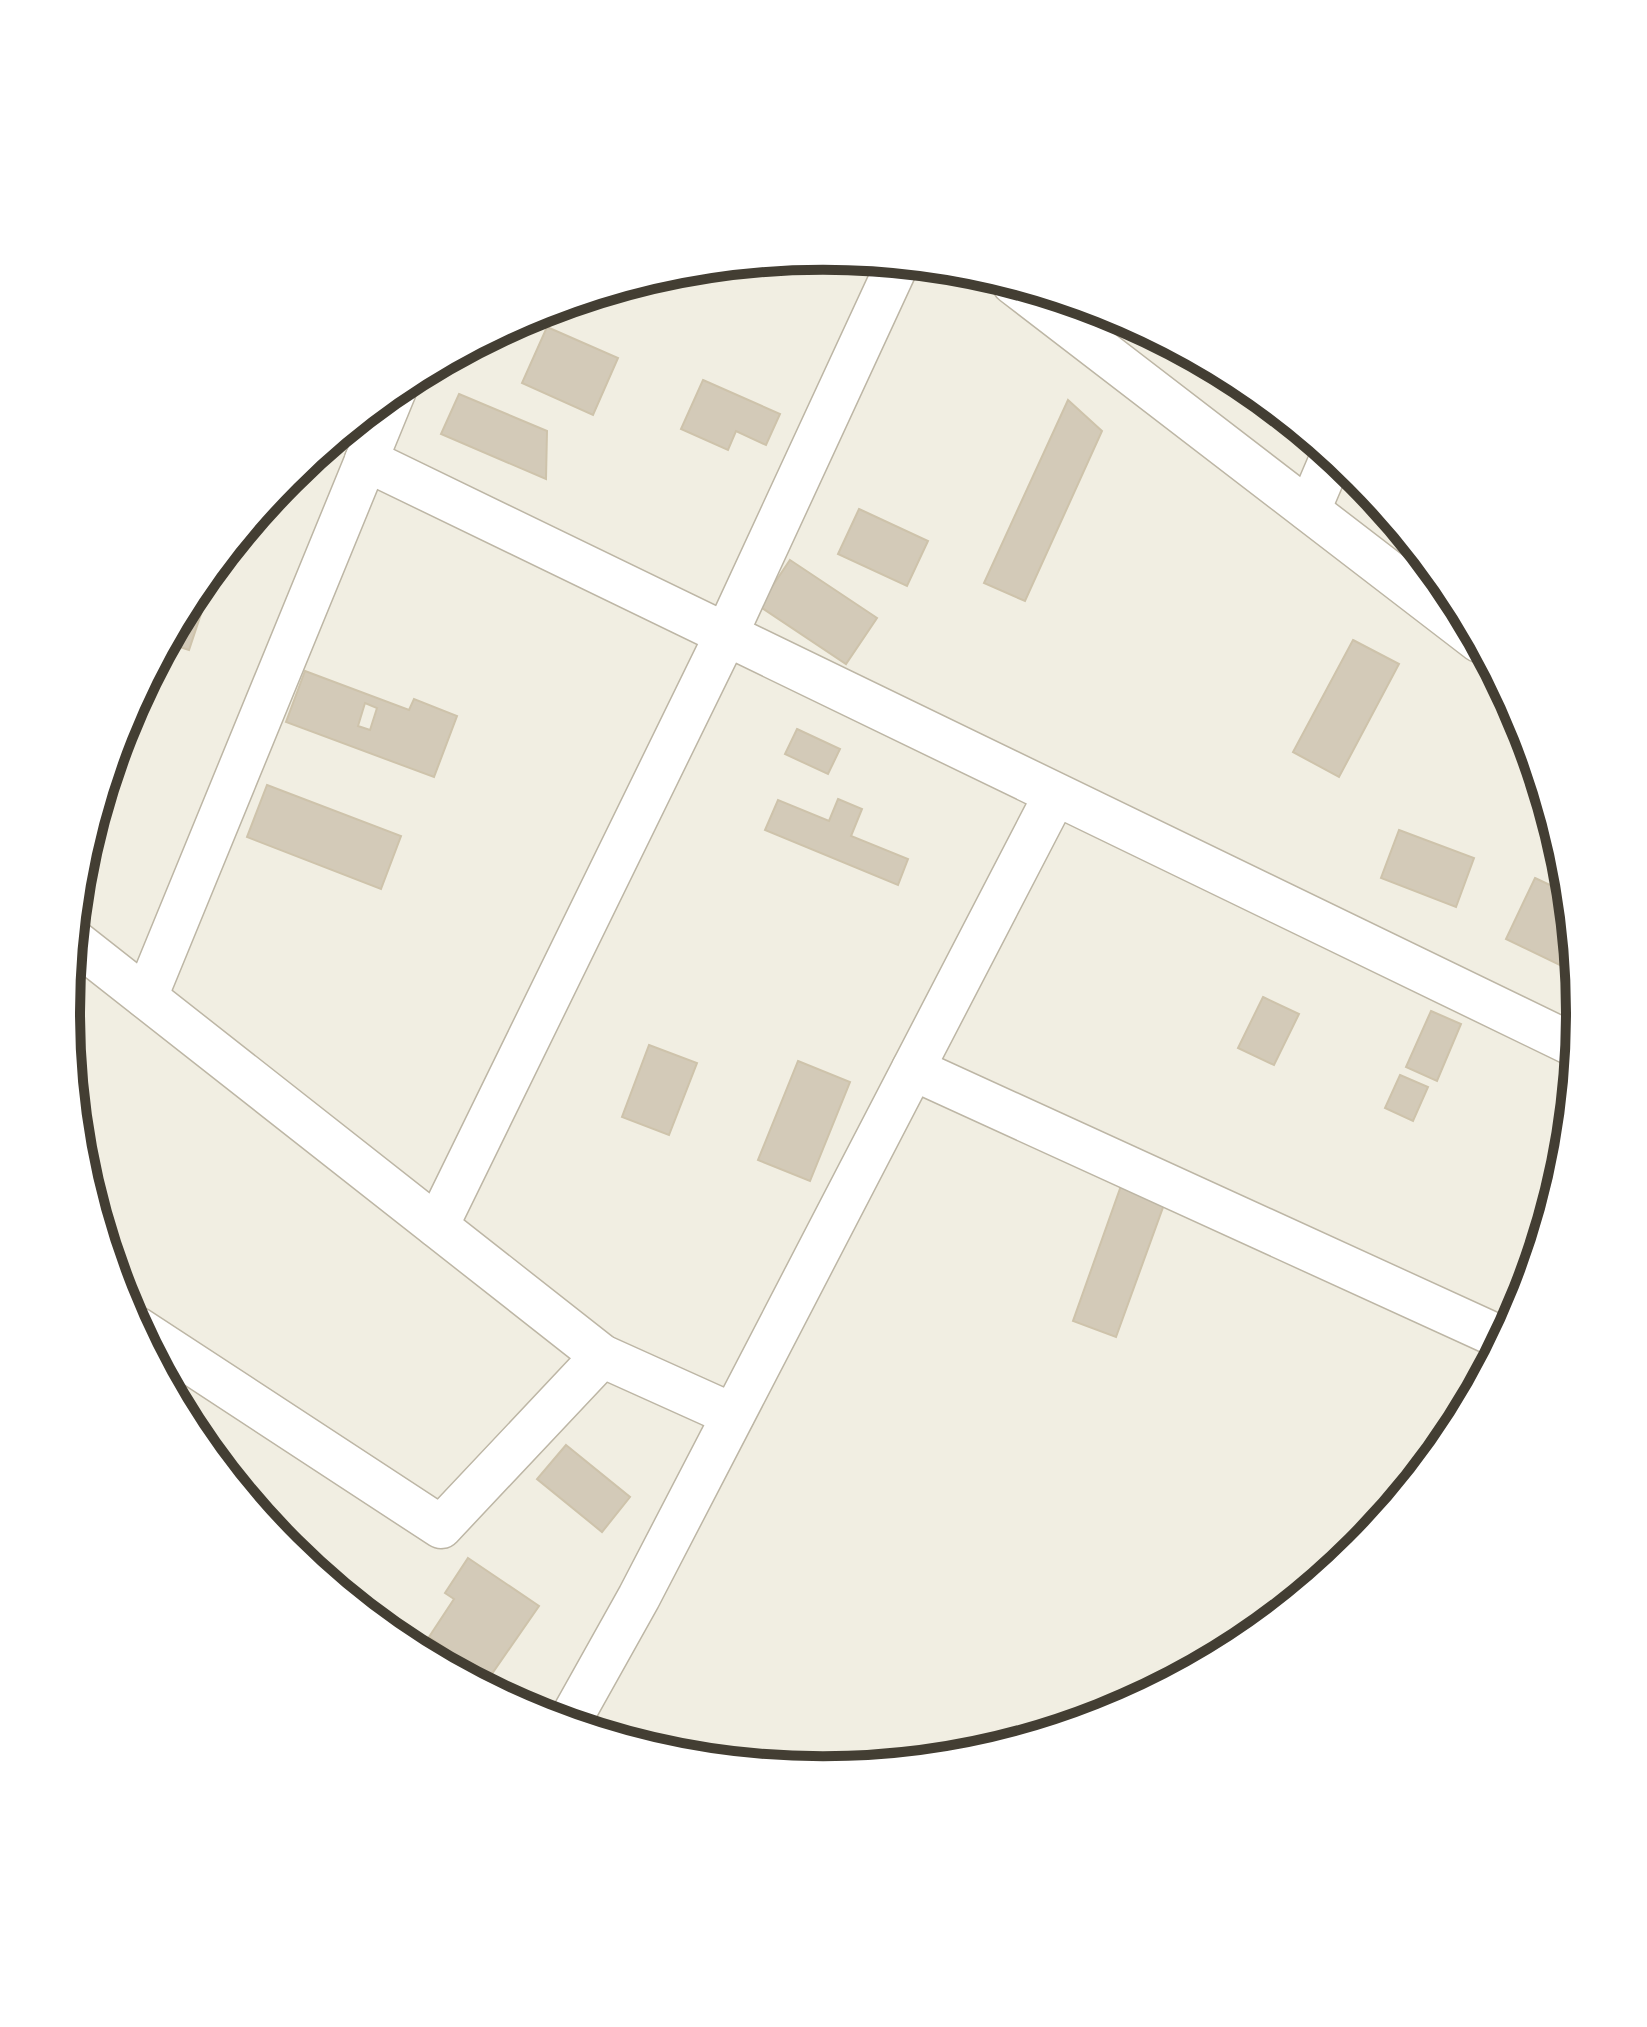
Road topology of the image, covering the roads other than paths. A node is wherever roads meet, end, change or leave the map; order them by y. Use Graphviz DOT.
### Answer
graph roads {
  1 [pos="893,274"];
  2 [pos="1058,308"];
  3 [pos="1080,320"];
  4 [pos="385,413"];
  5 [pos="366,460"];
  6 [pos="1327,467"];
  7 [pos="1309,510"];
  8 [pos="1456,623"];
  9 [pos="726,635"];
  10 [pos="1055,795"];
  11 [pos="83,948"];
  12 [pos="146,997"];
  13 [pos="1566,1041"];
  14 [pos="913,1069"];
  15 [pos="437,1226"];
  16 [pos="1494,1334"];
  17 [pos="156,1341"];
  18 [pos="602,1356"];
  19 [pos="733,1415"];
  20 [pos="574,1714"];
  1 -- 9 [label="street"];
  2 -- 3 [label="street"];
  3 -- 7 [label="street"];
  4 -- 5 [label="street"];
  5 -- 9 [label="street"];
  5 -- 12 [label="street"];
  6 -- 7 [label="street"];
  7 -- 8 [label="street"];
  9 -- 10 [label="street"];
  9 -- 15 [label="street"];
  10 -- 13 [label="street"];
  10 -- 14 [label="street"];
  11 -- 12 [label="street"];
  12 -- 15 [label="street"];
  14 -- 16 [label="street"];
  14 -- 19 [label="street"];
  15 -- 18 [label="street"];
  17 -- 18 [label="street"];
  18 -- 19 [label="street"];
  19 -- 20 [label="street"];
}
